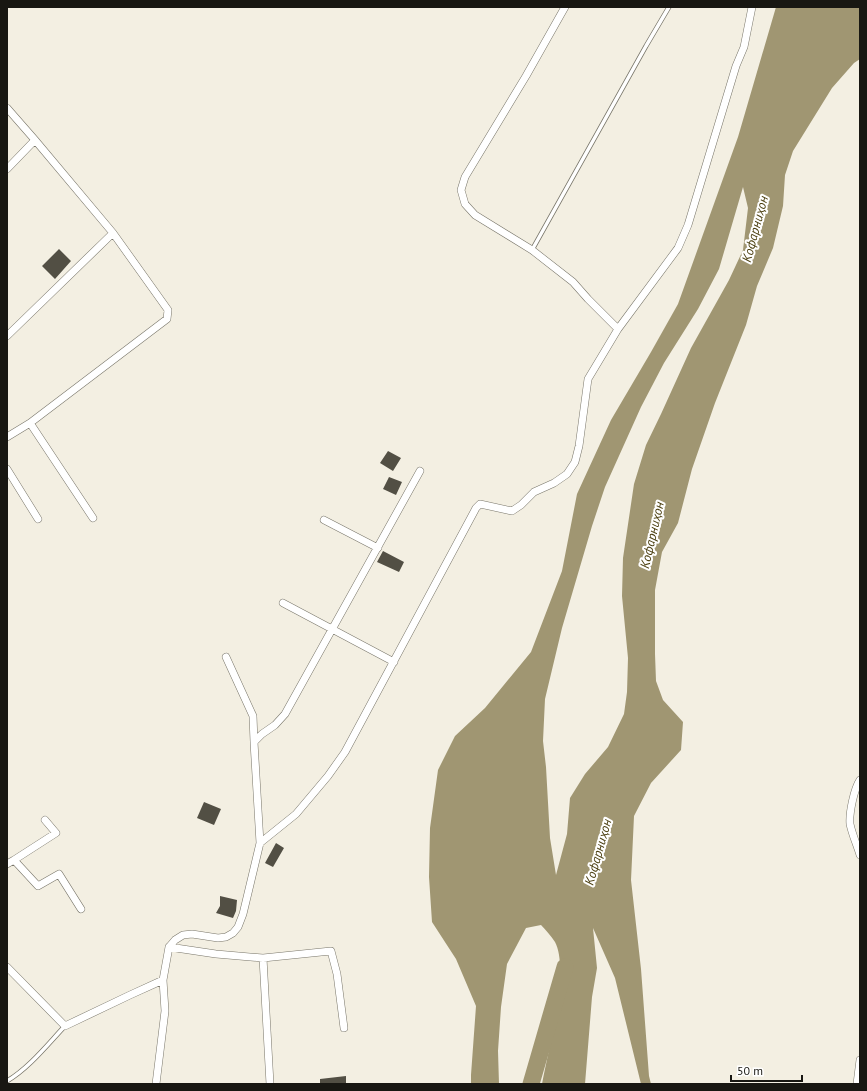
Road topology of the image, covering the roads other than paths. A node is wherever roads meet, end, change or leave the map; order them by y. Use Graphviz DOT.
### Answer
graph roads {
  1 [pos="565,7"];
  2 [pos="669,7"];
  3 [pos="752,7"];
  4 [pos="7,108"];
  5 [pos="36,140"];
  6 [pos="7,168"];
  7 [pos="113,233"];
  8 [pos="532,250"];
  9 [pos="618,329"];
  10 [pos="7,336"];
  11 [pos="30,424"];
  12 [pos="7,437"];
  13 [pos="7,469"];
  14 [pos="420,471"];
  15 [pos="93,518"];
  16 [pos="38,519"];
  17 [pos="324,520"];
  18 [pos="378,548"];
  19 [pos="283,603"];
  20 [pos="333,629"];
  21 [pos="226,657"];
  22 [pos="394,662"];
  23 [pos="254,742"];
  24 [pos="860,780"];
  25 [pos="45,820"];
  26 [pos="260,843"];
  27 [pos="860,855"];
  28 [pos="14,860"];
  29 [pos="7,864"];
  30 [pos="81,909"];
  31 [pos="169,947"];
  32 [pos="263,958"];
  33 [pos="7,967"];
  34 [pos="163,980"];
  35 [pos="65,1026"];
  36 [pos="344,1028"];
  37 [pos="860,1060"];
  38 [pos="7,1081"];
  39 [pos="156,1084"];
  40 [pos="270,1084"];
  41 [pos="857,1084"];
  1 -- 8 [label="street"];
  2 -- 8 [label="lane"];
  3 -- 9 [label="street"];
  4 -- 5 [label="street"];
  5 -- 6 [label="street"];
  5 -- 7 [label="street"];
  7 -- 10 [label="street"];
  7 -- 11 [label="street"];
  8 -- 9 [label="street"];
  9 -- 22 [label="street"];
  11 -- 12 [label="street"];
  11 -- 15 [label="street"];
  13 -- 16 [label="street"];
  14 -- 18 [label="street"];
  17 -- 18 [label="street"];
  18 -- 20 [label="street"];
  19 -- 20 [label="street"];
  20 -- 22 [label="street"];
  20 -- 23 [label="street"];
  21 -- 23 [label="street"];
  22 -- 26 [label="street"];
  23 -- 26 [label="street"];
  24 -- 27 [label="street"];
  25 -- 28 [label="street"];
  26 -- 31 [label="street"];
  28 -- 29 [label="street"];
  28 -- 30 [label="street"];
  31 -- 32 [label="street"];
  31 -- 34 [label="street"];
  32 -- 36 [label="street"];
  32 -- 40 [label="street"];
  33 -- 35 [label="street"];
  34 -- 35 [label="street"];
  34 -- 39 [label="street"];
  35 -- 38 [label="lane"];
  37 -- 41 [label="street"];
}
